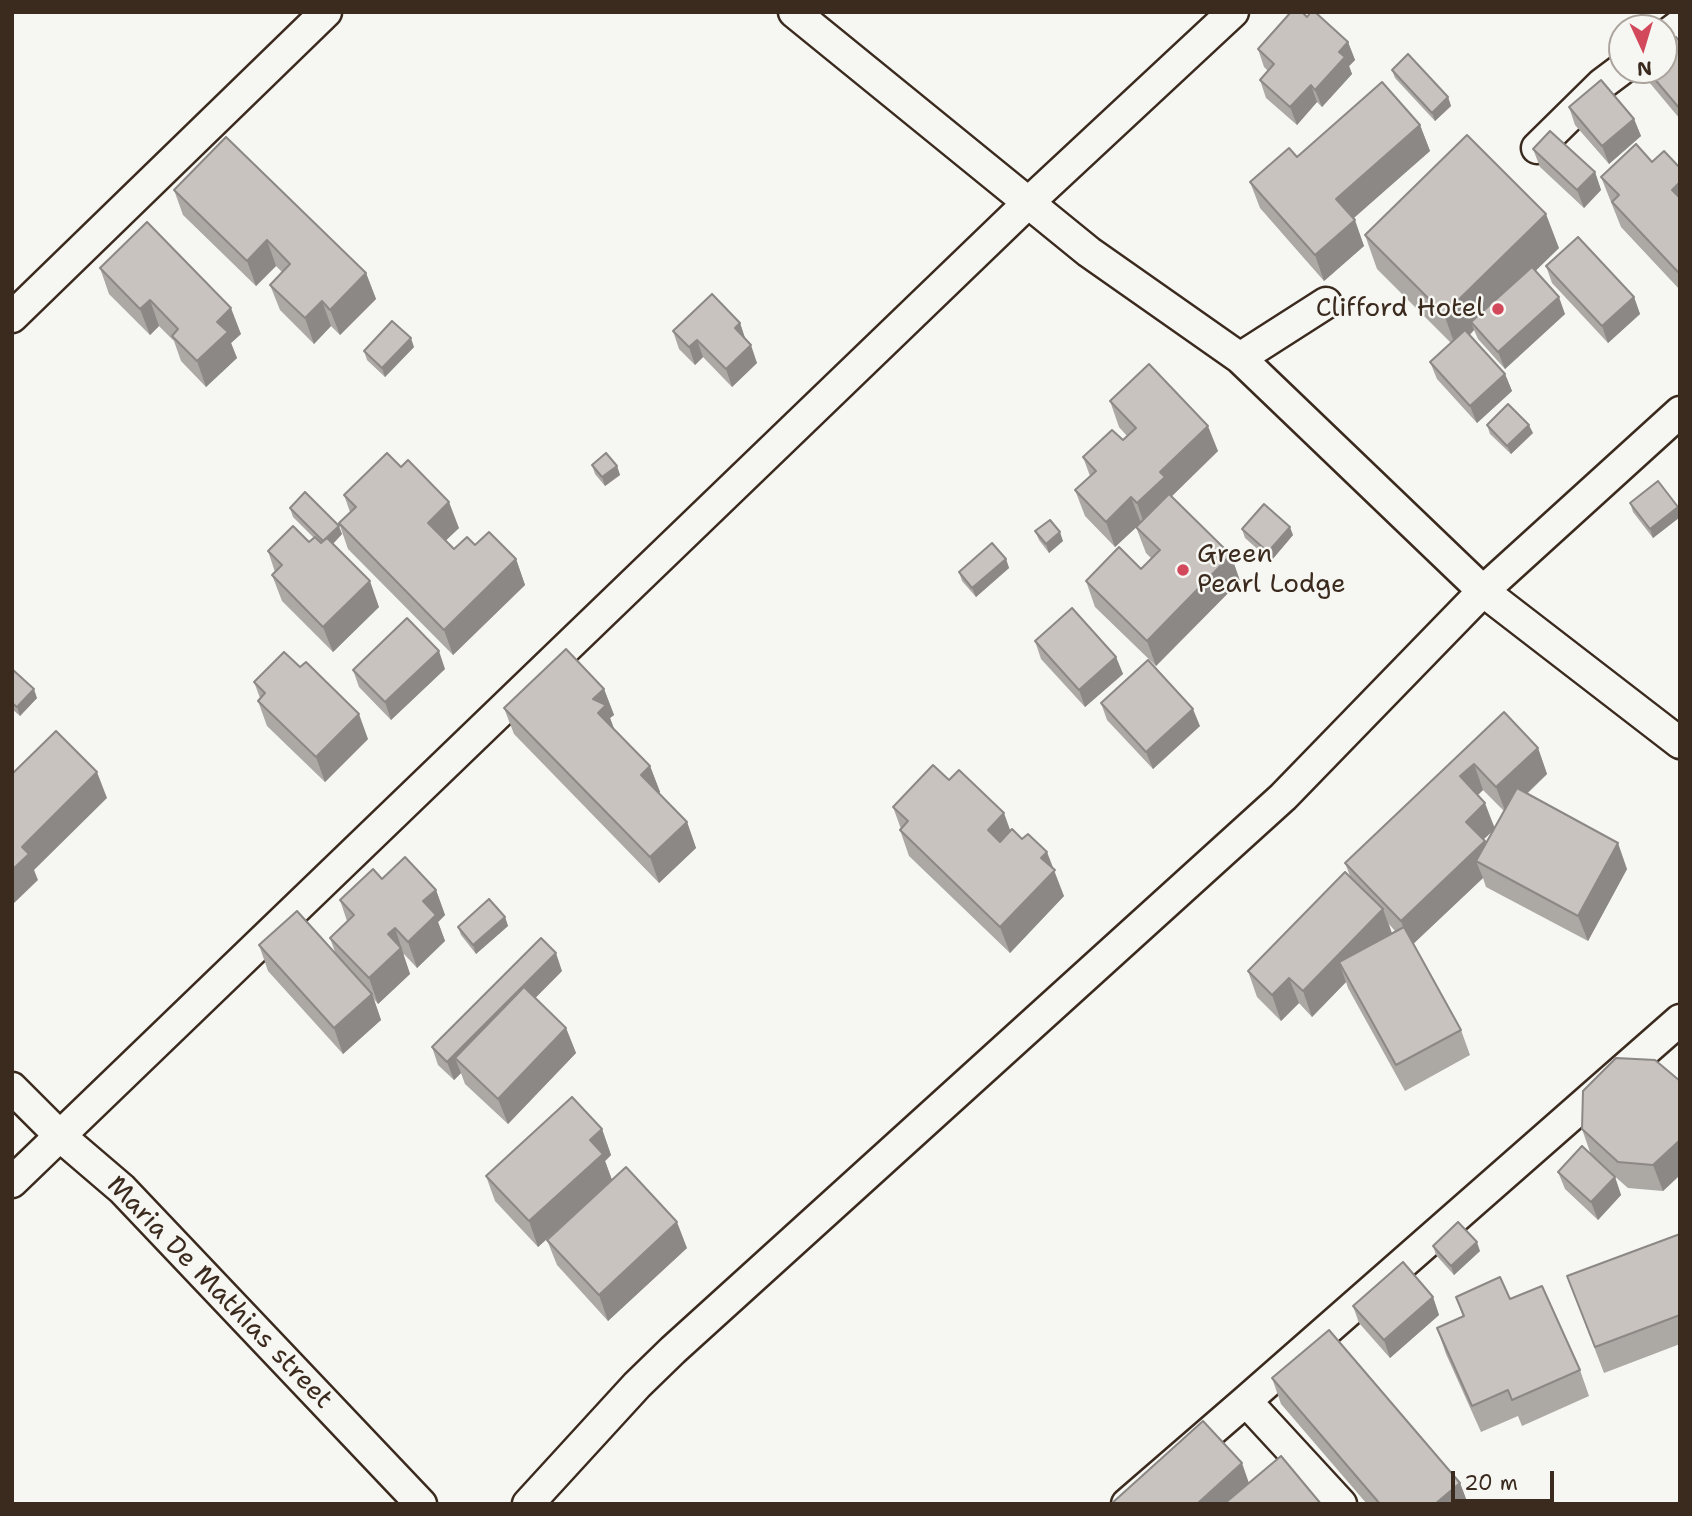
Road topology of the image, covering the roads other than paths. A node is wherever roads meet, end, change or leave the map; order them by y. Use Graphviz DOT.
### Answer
graph roads {
  1 [pos="326,12"];
  2 [pos="794,12"];
  3 [pos="1233,12"];
  4 [pos="1608,80"];
  5 [pos="1537,148"];
  6 [pos="1029,202"];
  7 [pos="1326,303"];
  8 [pos="12,317"];
  9 [pos="1240,358"];
  10 [pos="1680,412"];
  11 [pos="1483,591"];
  12 [pos="1680,743"];
  13 [pos="1680,1020"];
  14 [pos="12,1088"];
  15 [pos="60,1136"];
  16 [pos="12,1182"];
  17 [pos="1246,1401"];
  18 [pos="421,1504"];
  19 [pos="528,1504"];
  20 [pos="1127,1504"];
  21 [pos="1341,1504"];
  1 -- 8 [label="street"];
  2 -- 6 [label="street"];
  3 -- 6 [label="street"];
  4 -- 5 [label="street"];
  6 -- 9 [label="street"];
  6 -- 15 [label="street"];
  7 -- 9 [label="street"];
  9 -- 11 [label="street"];
  10 -- 11 [label="street"];
  11 -- 12 [label="street"];
  11 -- 19 [label="street"];
  13 -- 17 [label="street"];
  14 -- 15 [label="street, Maria De Mathias street"];
  15 -- 16 [label="street"];
  15 -- 18 [label="street, Maria De Mathias street"];
  17 -- 20 [label="street"];
  17 -- 21 [label="street"];
}
